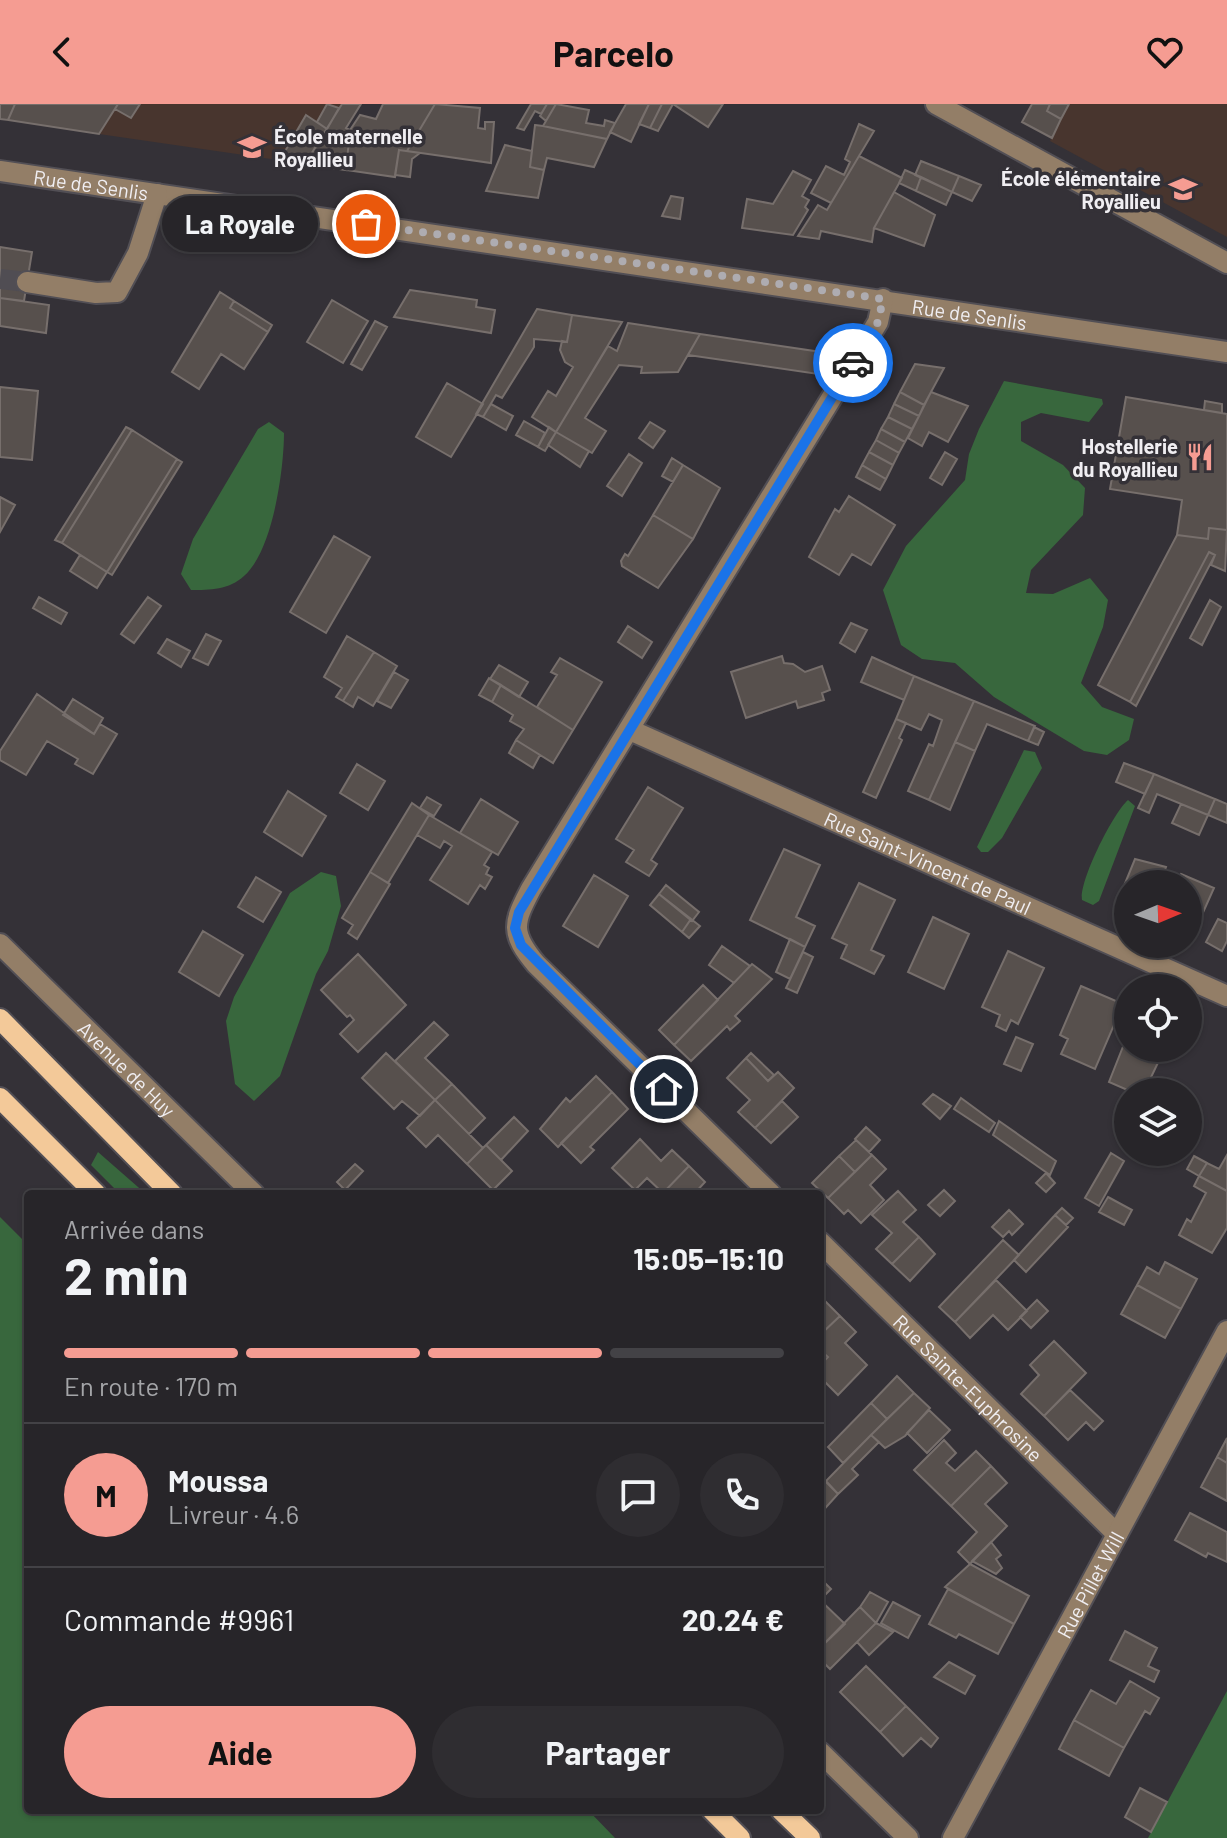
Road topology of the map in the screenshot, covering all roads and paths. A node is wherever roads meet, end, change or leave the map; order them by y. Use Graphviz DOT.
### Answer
graph roads {
  1 [pos="936,104"];
  2 [pos="0,171"];
  3 [pos="157,194"];
  4 [pos="1227,263"];
  5 [pos="27,282"];
  6 [pos="883,299"];
  7 [pos="1227,352"];
  8 [pos="630,730"];
  9 [pos="0,944"];
  10 [pos="1227,996"];
  11 [pos="0,1019"];
  12 [pos="0,1098"];
  13 [pos="92,1190"];
  14 [pos="168,1190"];
  15 [pos="250,1190"];
  16 [pos="767,1190"];
  17 [pos="824,1246"];
  18 [pos="1227,1331"];
  19 [pos="1117,1534"];
  20 [pos="824,1756"];
  21 [pos="716,1814"];
  22 [pos="785,1814"];
  23 [pos="740,1838"];
  24 [pos="810,1838"];
  25 [pos="908,1838"];
  26 [pos="953,1838"];
  1 -- 4 [label="street"];
  2 -- 3 [label="street, Rue de Senlis"];
  3 -- 5 [label="street"];
  3 -- 6 [label="street, Rue de Senlis"];
  6 -- 7 [label="street, Rue de Senlis"];
  6 -- 8 [label="street"];
  8 -- 10 [label="street, Rue Saint-Vincent de Paul"];
  8 -- 16 [label="street"];
  9 -- 15 [label="street, Avenue de Huy"];
  11 -- 14 [label="main road"];
  12 -- 13 [label="main road"];
  17 -- 19 [label="street, Rue Sainte-Euphrosine"];
  18 -- 19 [label="street, Rue Pillet Will"];
  19 -- 26 [label="street, Rue Pillet Will"];
  20 -- 25 [label="street"];
  21 -- 23 [label="main road"];
  22 -- 24 [label="main road"];
}
